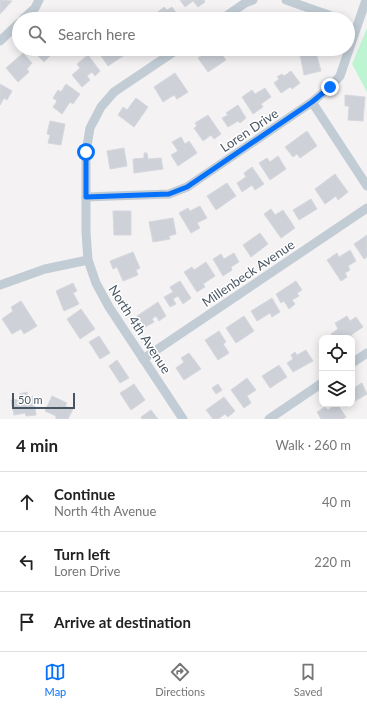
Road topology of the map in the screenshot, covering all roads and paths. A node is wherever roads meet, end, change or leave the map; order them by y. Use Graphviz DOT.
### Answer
graph roads {
  1 [pos="39,0"];
  2 [pos="253,0"];
  3 [pos="286,0"];
  4 [pos="366,0"];
  5 [pos="31,12"];
  6 [pos="233,12"];
  7 [pos="320,12"];
  8 [pos="357,25"];
  9 [pos="12,30"];
  10 [pos="355,31"];
  11 [pos="0,41"];
  12 [pos="168,56"];
  13 [pos="347,56"];
  14 [pos="312,102"];
  15 [pos="367,186"];
  16 [pos="86,197"];
  17 [pos="367,208"];
  18 [pos="88,260"];
  19 [pos="0,285"];
  20 [pos="367,353"];
  21 [pos="143,359"];
  22 [pos="355,361"];
  23 [pos="319,385"];
  24 [pos="183,419"];
  25 [pos="269,419"];
  1 -- 5 [label="street"];
  2 -- 6 [label="street"];
  3 -- 7 [label="street"];
  4 -- 8 [label="street, Loren Drive"];
  8 -- 10 [label="street, Loren Drive"];
  9 -- 11 [label="street"];
  12 -- 16 [label="street, North 4th Avenue"];
  13 -- 14 [label="street, Loren Drive"];
  14 -- 15 [label="street"];
  14 -- 16 [label="street, Loren Drive"];
  16 -- 18 [label="street, North 4th Avenue"];
  17 -- 21 [label="street, Millenbeck Avenue"];
  18 -- 19 [label="street"];
  18 -- 21 [label="street, North 4th Avenue"];
  20 -- 22 [label="street"];
  21 -- 24 [label="street, North 4th Avenue"];
  23 -- 25 [label="street"];
}
